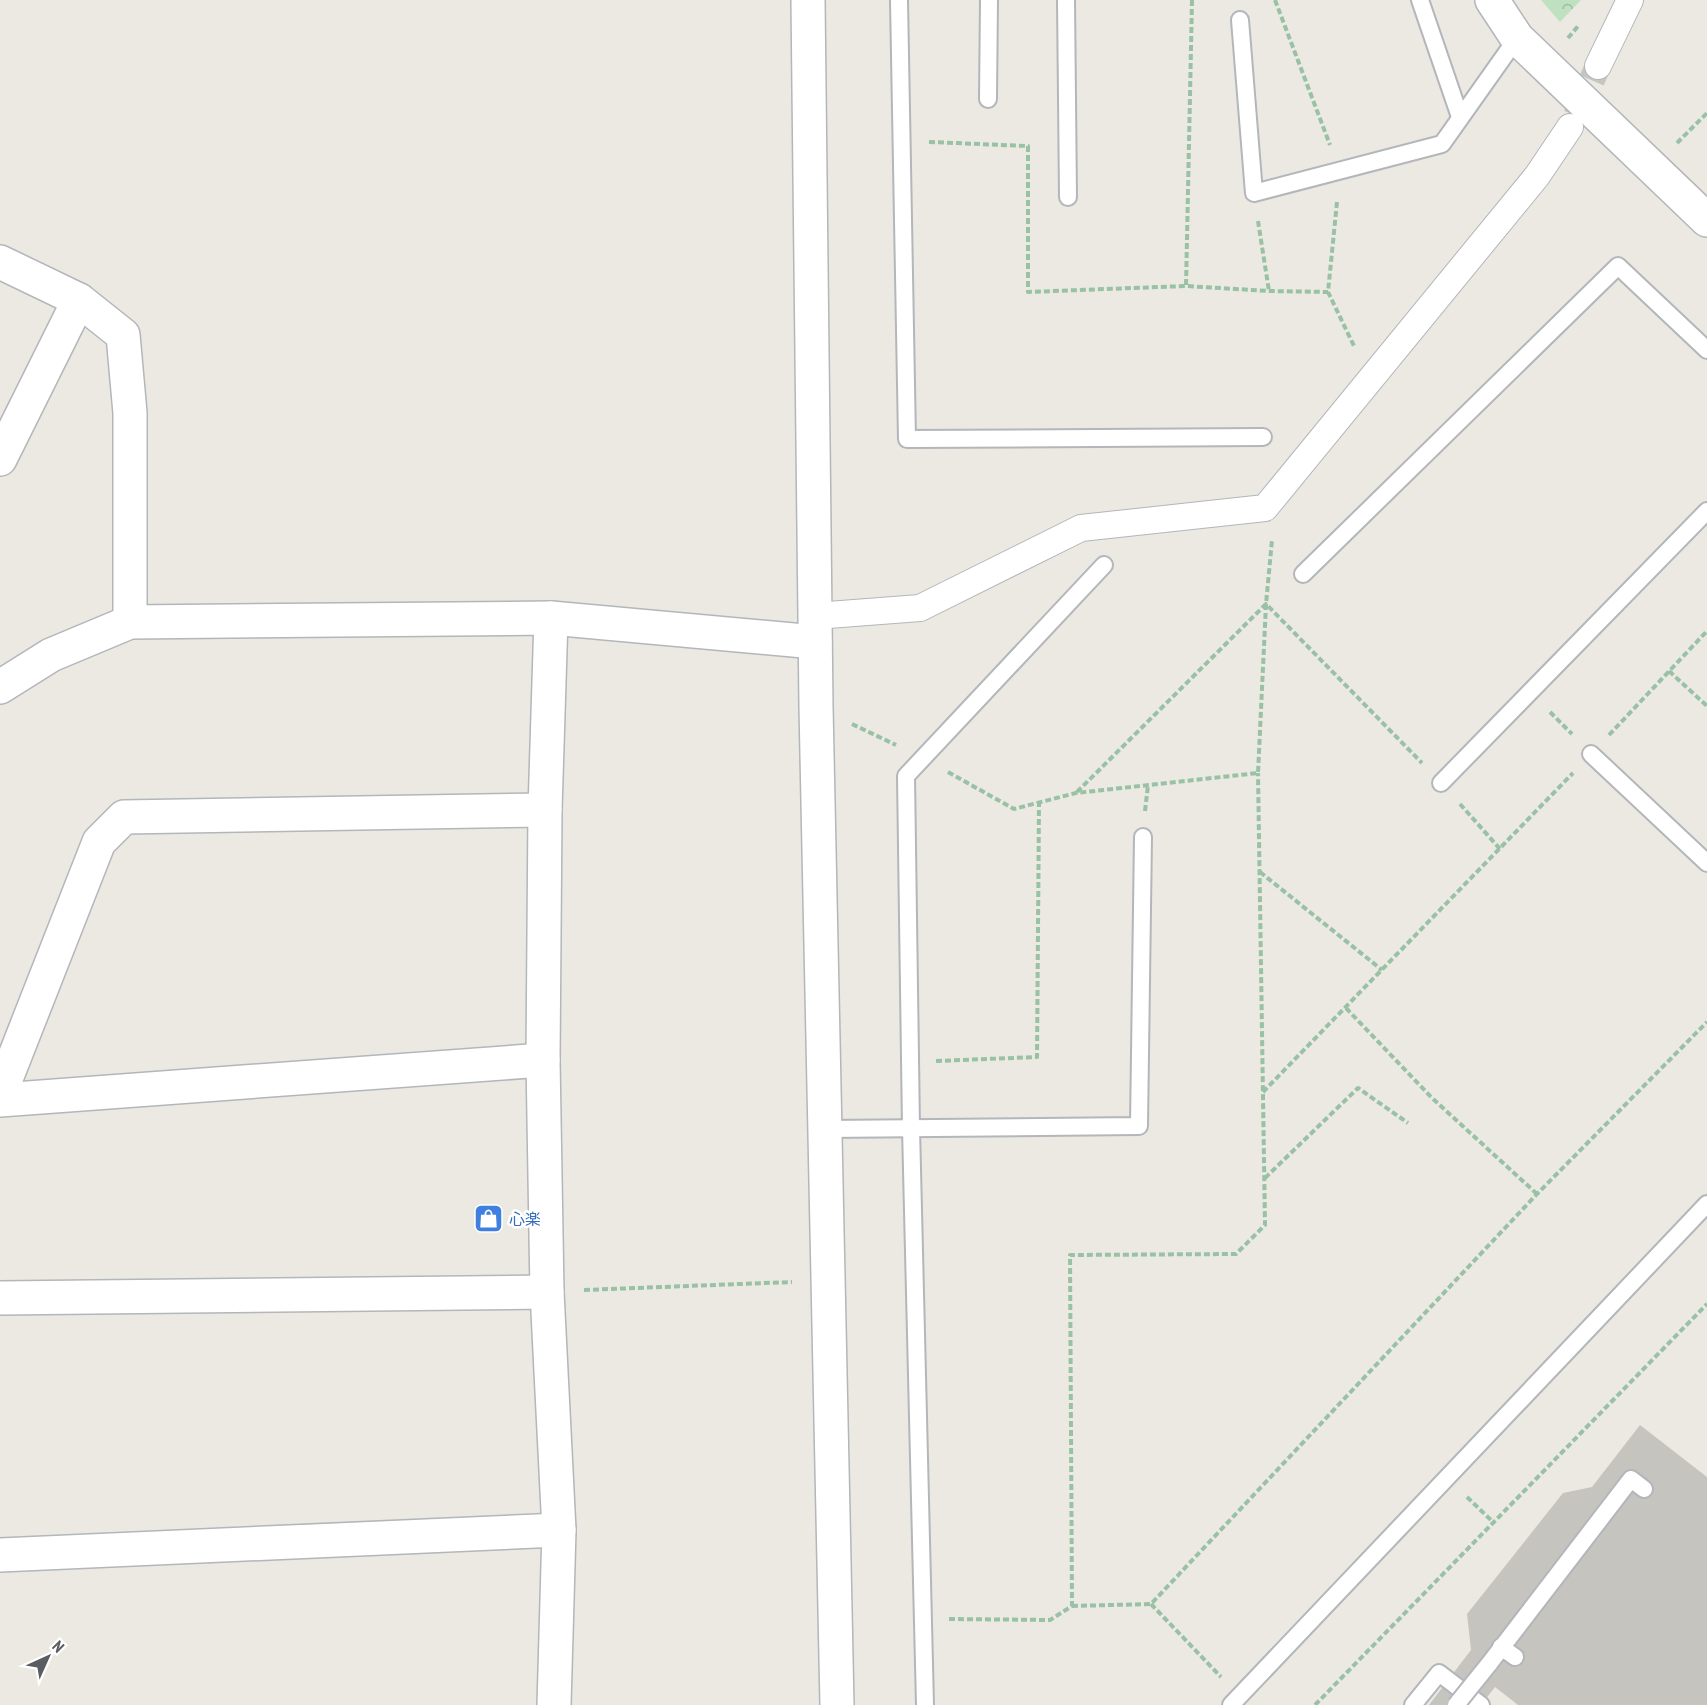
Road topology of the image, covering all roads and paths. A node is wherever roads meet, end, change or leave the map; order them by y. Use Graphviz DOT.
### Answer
graph roads {
  1 [pos="808,0"];
  2 [pos="899,0"];
  3 [pos="989,0"];
  4 [pos="1066,0"];
  5 [pos="1192,0"];
  6 [pos="1420,0"];
  7 [pos="1492,0"];
  8 [pos="1630,0"];
  9 [pos="1240,20"];
  10 [pos="1580,25"];
  11 [pos="1517,38"];
  12 [pos="1544,65"];
  13 [pos="1598,66"];
  14 [pos="988,99"];
  15 [pos="1460,117"];
  16 [pos="1570,127"];
  17 [pos="901,141"];
  18 [pos="1254,193"];
  19 [pos="1068,197"];
  20 [pos="1707,220"];
  21 [pos="0,262"];
  22 [pos="1186,286"];
  23 [pos="1269,291"];
  24 [pos="1328,292"];
  25 [pos="79,300"];
  26 [pos="1707,350"];
  27 [pos="1263,437"];
  28 [pos="0,459"];
  29 [pos="1276,495"];
  30 [pos="1707,511"];
  31 [pos="1104,566"];
  32 [pos="1303,574"];
  33 [pos="1266,604"];
  34 [pos="551,618"];
  35 [pos="130,622"];
  36 [pos="815,629"];
  37 [pos="1707,631"];
  38 [pos="1670,671"];
  39 [pos="0,687"];
  40 [pos="1530,692"];
  41 [pos="816,706"];
  42 [pos="1707,706"];
  43 [pos="1592,754"];
  44 [pos="923,758"];
  45 [pos="1258,773"];
  46 [pos="1442,783"];
  47 [pos="1076,793"];
  48 [pos="1039,802"];
  49 [pos="545,810"];
  50 [pos="1143,837"];
  51 [pos="1500,849"];
  52 [pos="1707,863"];
  53 [pos="1260,871"];
  54 [pos="1382,970"];
  55 [pos="1346,1008"];
  56 [pos="1707,1022"];
  57 [pos="543,1060"];
  58 [pos="910,1062"];
  59 [pos="1263,1092"];
  60 [pos="0,1094"];
  61 [pos="0,1100"];
  62 [pos="1408,1123"];
  63 [pos="911,1128"];
  64 [pos="825,1129"];
  65 [pos="1265,1179"];
  66 [pos="1537,1194"];
  67 [pos="1707,1204"];
  68 [pos="828,1281"];
  69 [pos="547,1292"];
  70 [pos="0,1298"];
  71 [pos="1707,1304"];
  72 [pos="1447,1478"];
  73 [pos="1644,1489"];
  74 [pos="1493,1522"];
  75 [pos="559,1530"];
  76 [pos="0,1555"];
  77 [pos="1150,1604"];
  78 [pos="1072,1606"];
  79 [pos="923,1618"];
  80 [pos="1235,1701"];
  81 [pos="554,1705"];
  82 [pos="837,1705"];
  83 [pos="925,1705"];
  84 [pos="1315,1705"];
  85 [pos="1413,1705"];
  86 [pos="1456,1705"];
  87 [pos="1481,1705"];
  1 -- 36 [label="street"];
  2 -- 17 [label="lane"];
  3 -- 14 [label="lane"];
  4 -- 19 [label="lane"];
  5 -- 22 [label="path"];
  6 -- 15 [label="lane"];
  7 -- 11 [label="street"];
  8 -- 13 [label="street"];
  9 -- 18 [label="lane"];
  10 -- 12 [label="path"];
  11 -- 12 [label="street"];
  11 -- 15 [label="lane"];
  12 -- 20 [label="street"];
  15 -- 18 [label="lane"];
  16 -- 29 [label="street"];
  17 -- 22 [label="path"];
  17 -- 27 [label="lane"];
  18 -- 23 [label="path"];
  21 -- 25 [label="street"];
  22 -- 23 [label="path"];
  23 -- 24 [label="path"];
  25 -- 28 [label="street"];
  25 -- 35 [label="street"];
  26 -- 32 [label="lane"];
  29 -- 33 [label="path"];
  29 -- 36 [label="street"];
  30 -- 40 [label="lane"];
  31 -- 44 [label="lane"];
  33 -- 45 [label="path"];
  33 -- 46 [label="path"];
  33 -- 47 [label="path"];
  34 -- 35 [label="street"];
  34 -- 36 [label="street"];
  34 -- 49 [label="street"];
  35 -- 39 [label="street"];
  36 -- 41 [label="street"];
  37 -- 38 [label="path"];
  38 -- 42 [label="path"];
  38 -- 43 [label="path"];
  40 -- 43 [label="path"];
  40 -- 46 [label="lane"];
  41 -- 44 [label="path"];
  41 -- 64 [label="street"];
  43 -- 51 [label="path"];
  43 -- 52 [label="lane"];
  44 -- 48 [label="path"];
  44 -- 58 [label="lane"];
  45 -- 47 [label="path"];
  45 -- 53 [label="path"];
  46 -- 51 [label="path"];
  47 -- 48 [label="path"];
  48 -- 58 [label="path"];
  49 -- 57 [label="street"];
  49 -- 60 [label="street"];
  50 -- 63 [label="lane"];
  51 -- 54 [label="path"];
  53 -- 54 [label="path"];
  53 -- 59 [label="path"];
  54 -- 55 [label="path"];
  55 -- 59 [label="path"];
  55 -- 66 [label="path"];
  56 -- 66 [label="path"];
  57 -- 61 [label="street"];
  57 -- 69 [label="street"];
  58 -- 63 [label="lane"];
  59 -- 65 [label="path"];
  62 -- 65 [label="path"];
  63 -- 64 [label="lane"];
  63 -- 79 [label="lane"];
  64 -- 68 [label="street"];
  65 -- 78 [label="path"];
  66 -- 77 [label="path"];
  67 -- 72 [label="lane"];
  68 -- 69 [label="path"];
  68 -- 82 [label="street"];
  69 -- 70 [label="street"];
  69 -- 75 [label="street"];
  71 -- 74 [label="path"];
  72 -- 74 [label="path"];
  72 -- 80 [label="lane"];
  73 -- 86 [label="lane, bridge"];
  74 -- 84 [label="path"];
  75 -- 76 [label="street"];
  75 -- 81 [label="street"];
  77 -- 78 [label="path"];
  77 -- 80 [label="path"];
  78 -- 79 [label="path"];
  79 -- 83 [label="lane"];
  85 -- 87 [label="lane"];
}
